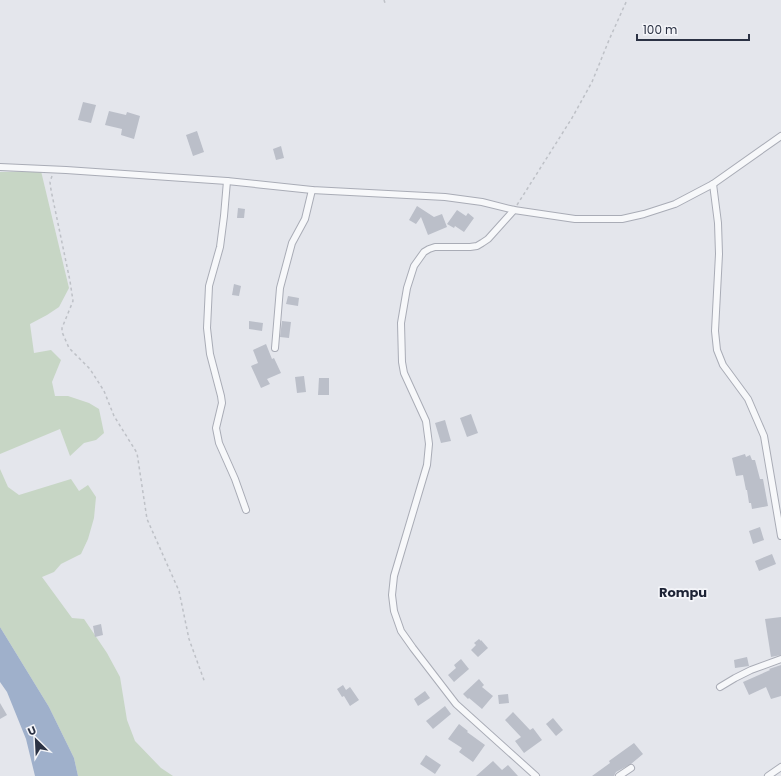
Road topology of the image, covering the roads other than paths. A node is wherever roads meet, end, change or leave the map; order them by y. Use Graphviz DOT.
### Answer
graph roads {
  1 [pos="781,136"];
  2 [pos="0,167"];
  3 [pos="227,181"];
  4 [pos="713,184"];
  5 [pos="312,190"];
  6 [pos="514,210"];
  7 [pos="275,348"];
  8 [pos="246,510"];
  9 [pos="781,536"];
  10 [pos="781,659"];
  11 [pos="720,687"];
  12 [pos="781,767"];
  13 [pos="631,768"];
  14 [pos="781,772"];
  15 [pos="536,776"];
  16 [pos="619,776"];
  17 [pos="768,776"];
  18 [pos="774,776"];
  1 -- 4 [label="street"];
  2 -- 3 [label="street"];
  3 -- 5 [label="street"];
  3 -- 8 [label="street"];
  4 -- 6 [label="street"];
  4 -- 9 [label="street"];
  5 -- 6 [label="street"];
  5 -- 7 [label="street"];
  6 -- 15 [label="street"];
  10 -- 11 [label="street"];
  12 -- 17 [label="street"];
  13 -- 16 [label="street"];
  14 -- 18 [label="street"];
}
